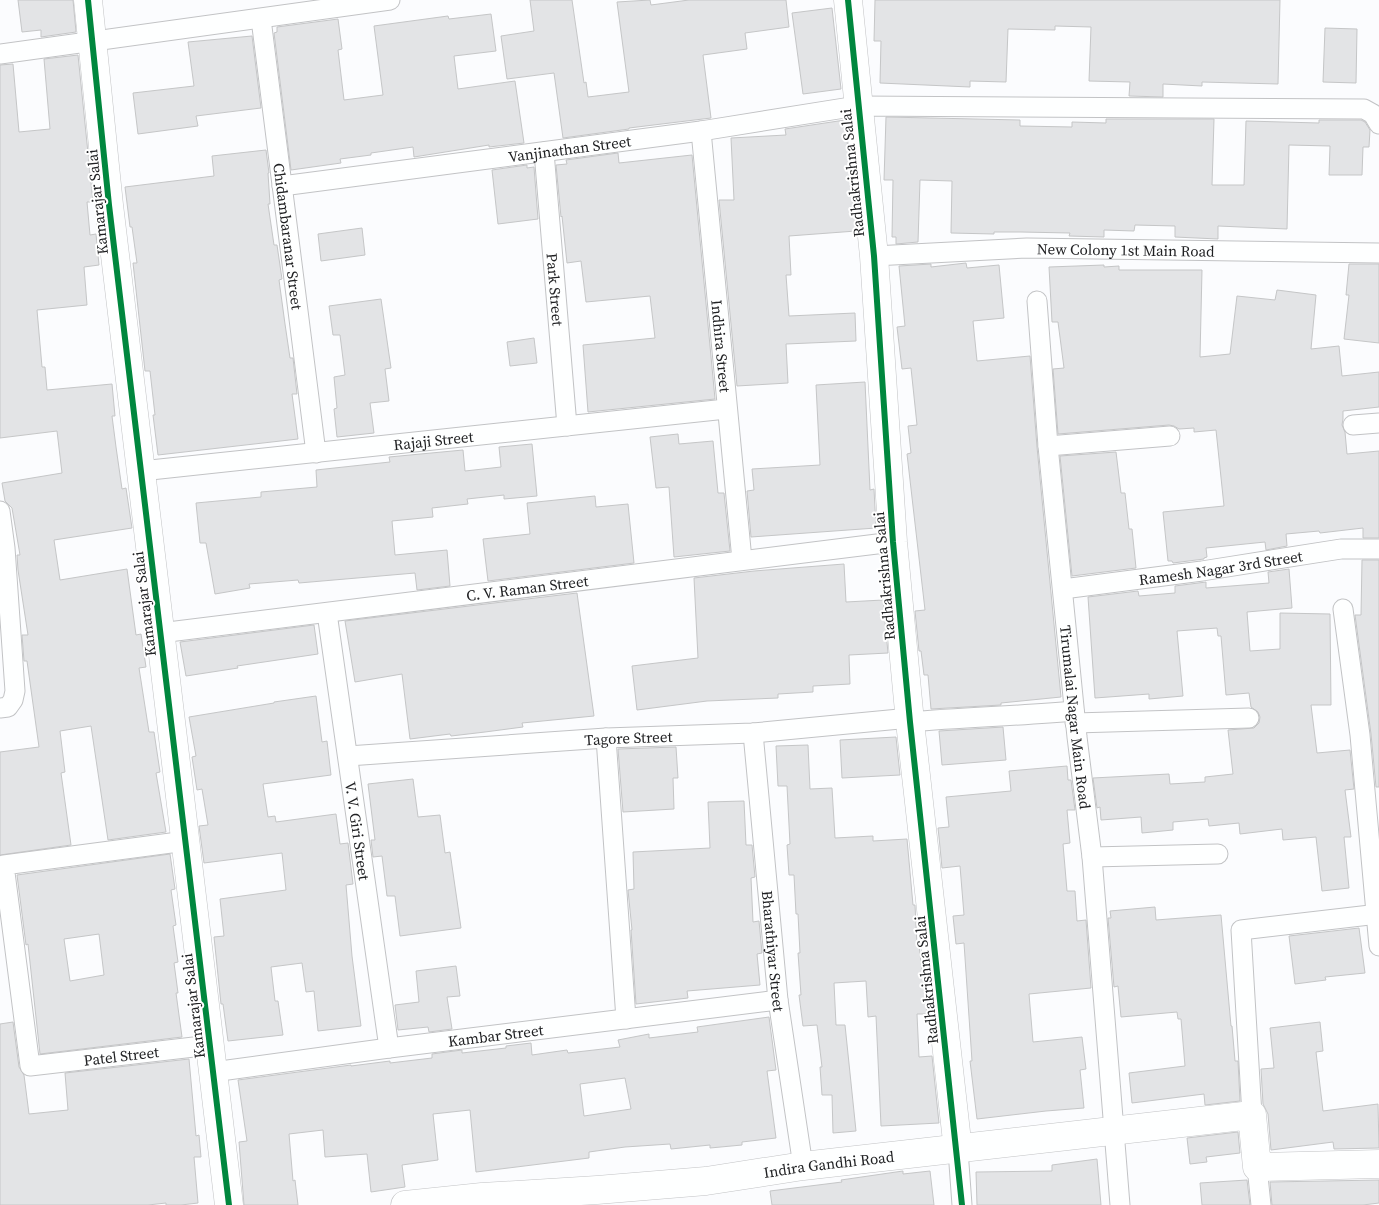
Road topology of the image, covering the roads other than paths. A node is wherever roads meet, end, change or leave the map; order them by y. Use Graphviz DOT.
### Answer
graph roads {
  1 [pos="88,0"];
  2 [pos="390,0"];
  3 [pos="848,0"];
  4 [pos="261,19"];
  5 [pos="93,41"];
  6 [pos="0,54"];
  7 [pos="857,106"];
  8 [pos="1379,124"];
  9 [pos="701,131"];
  10 [pos="544,152"];
  11 [pos="282,186"];
  12 [pos="1379,253"];
  13 [pos="874,256"];
  14 [pos="1037,301"];
  15 [pos="726,409"];
  16 [pos="1379,424"];
  17 [pos="1353,425"];
  18 [pos="567,426"];
  19 [pos="1170,436"];
  20 [pos="1048,446"];
  21 [pos="316,452"];
  22 [pos="141,471"];
  23 [pos="0,511"];
  24 [pos="893,542"];
  25 [pos="2,549"];
  26 [pos="1379,549"];
  27 [pos="742,560"];
  28 [pos="1063,589"];
  29 [pos="1343,609"];
  30 [pos="327,613"];
  31 [pos="160,633"];
  32 [pos="4,707"];
  33 [pos="1075,717"];
  34 [pos="1249,718"];
  35 [pos="910,720"];
  36 [pos="753,733"];
  37 [pos="606,738"];
  38 [pos="348,756"];
  39 [pos="186,841"];
  40 [pos="1218,854"];
  41 [pos="1092,857"];
  42 [pos="1377,914"];
  43 [pos="1379,946"];
  44 [pos="778,1000"];
  45 [pos="626,1019"];
  46 [pos="211,1045"];
  47 [pos="389,1048"];
  48 [pos="213,1072"];
  49 [pos="1252,1115"];
  50 [pos="1114,1132"];
  51 [pos="958,1150"];
  52 [pos="1379,1164"];
  53 [pos="802,1166"];
  54 [pos="1257,1167"];
  55 [pos="597,1198"];
  56 [pos="482,1201"];
  57 [pos="229,1205"];
  58 [pos="413,1205"];
  59 [pos="962,1205"];
  60 [pos="1120,1205"];
  61 [pos="1261,1205"];
  1 -- 5 [label="street, Kamarajar Salai"];
  2 -- 4 [label="street"];
  3 -- 7 [label="street, Radhakrishna Salai"];
  4 -- 5 [label="street"];
  4 -- 11 [label="street, Chidambaranar Street"];
  5 -- 6 [label="street"];
  5 -- 22 [label="street, Kamarajar Salai"];
  7 -- 8 [label="street, Vanjinathan Street"];
  7 -- 9 [label="street, Vanjinathan Street"];
  7 -- 13 [label="street, Radhakrishna Salai"];
  9 -- 10 [label="street, Vanjinathan Street"];
  9 -- 15 [label="street, Indhira Street"];
  10 -- 11 [label="street, Vanjinathan Street"];
  10 -- 18 [label="street, Park Street"];
  11 -- 21 [label="street, Chidambaranar Street"];
  12 -- 13 [label="street, New Colony 1st Main Road"];
  13 -- 24 [label="street, Radhakrishna Salai"];
  14 -- 20 [label="street, Tirumalai Nagar Main Road"];
  15 -- 18 [label="street, Rajaji Street"];
  15 -- 27 [label="street, Indhira Street"];
  16 -- 17 [label="street"];
  18 -- 21 [label="street, Rajaji Street"];
  19 -- 20 [label="street"];
  20 -- 28 [label="street, Tirumalai Nagar Main Road"];
  21 -- 22 [label="street, Rajaji Street"];
  22 -- 31 [label="street, Kamarajar Salai"];
  23 -- 25 [label="street"];
  24 -- 27 [label="street, C. V. Raman Street"];
  24 -- 35 [label="street, Radhakrishna Salai"];
  25 -- 32 [label="street"];
  26 -- 28 [label="street, Ramesh Nagar 3rd Street"];
  27 -- 30 [label="street, C. V. Raman Street"];
  28 -- 33 [label="street, Tirumalai Nagar Main Road"];
  29 -- 42 [label="street"];
  30 -- 31 [label="street, C. V. Raman Street"];
  30 -- 38 [label="street, V. V. Giri Street"];
  31 -- 39 [label="street, Kamarajar Salai"];
  33 -- 34 [label="street, Tagore Street"];
  33 -- 35 [label="street, Tagore Street"];
  33 -- 41 [label="street, Tirumalai Nagar Main Road"];
  35 -- 36 [label="street, Tagore Street"];
  35 -- 51 [label="street, Radhakrishna Salai"];
  36 -- 37 [label="street, Tagore Street"];
  36 -- 44 [label="street, Bharathiyar Street"];
  37 -- 38 [label="street, Tagore Street"];
  37 -- 45 [label="street"];
  38 -- 47 [label="street, V. V. Giri Street"];
  39 -- 46 [label="street, Kamarajar Salai"];
  39 -- 46 [label="street, Patel Street"];
  40 -- 41 [label="street"];
  41 -- 50 [label="street, Tirumalai Nagar Main Road"];
  42 -- 43 [label="street"];
  42 -- 49 [label="street"];
  44 -- 45 [label="street, Kambar Street"];
  44 -- 53 [label="street, Bharathiyar Street"];
  45 -- 47 [label="street, Kambar Street"];
  46 -- 48 [label="street, Kamarajar Salai"];
  47 -- 48 [label="street, Kambar Street"];
  48 -- 57 [label="street, Kamarajar Salai"];
  49 -- 50 [label="street, Indira Gandhi Road"];
  49 -- 54 [label="street"];
  50 -- 51 [label="street, Indira Gandhi Road"];
  50 -- 60 [label="street, Tirumalai Nagar Main Road"];
  51 -- 53 [label="street, Indira Gandhi Road"];
  51 -- 59 [label="street"];
  52 -- 54 [label="street"];
  53 -- 55 [label="street, Indira Gandhi Road"];
  54 -- 61 [label="street"];
  55 -- 56 [label="street, Indira Gandhi Road"];
  56 -- 58 [label="street, Indira Gandhi Road"];
}
